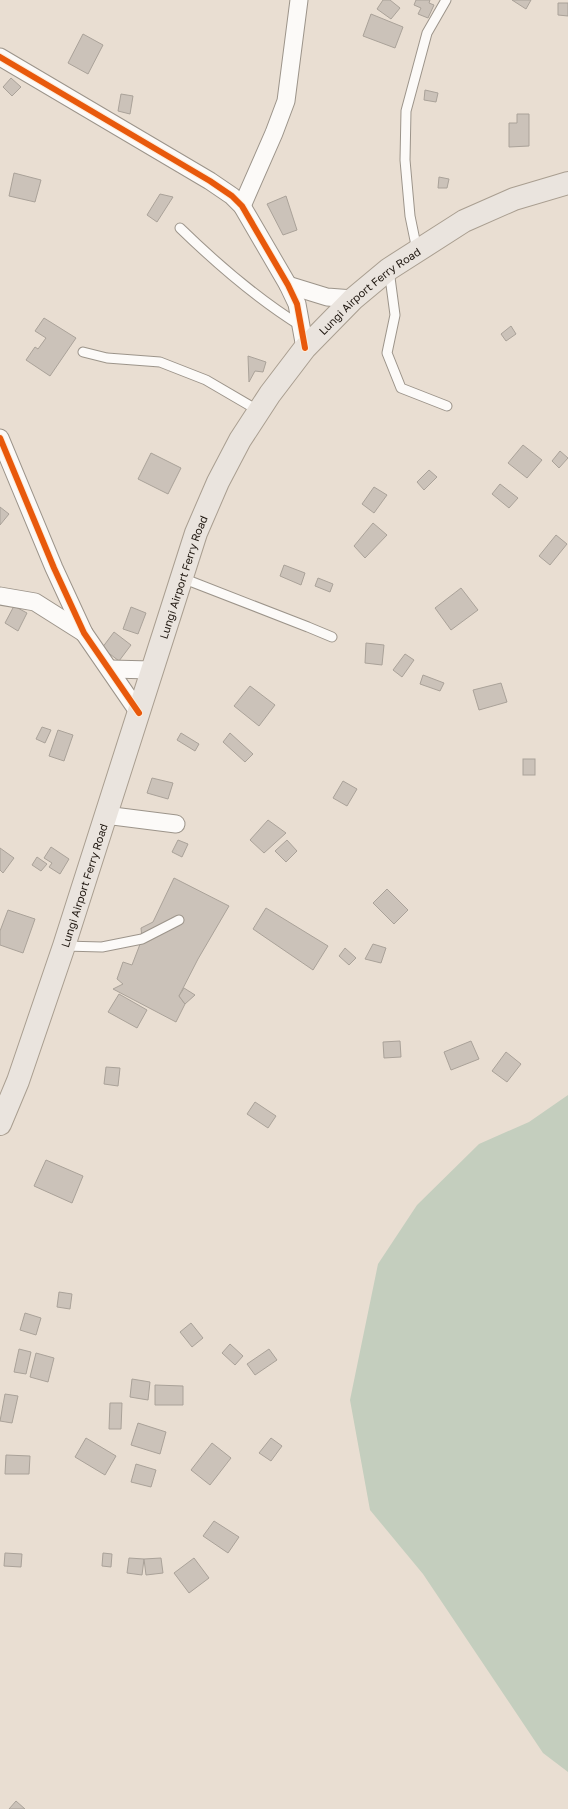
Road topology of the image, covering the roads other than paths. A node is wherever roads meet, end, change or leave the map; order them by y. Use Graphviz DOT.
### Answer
graph roads {
  1 [pos="298,0"];
  2 [pos="446,0"];
  3 [pos="0,57"];
  4 [pos="568,183"];
  5 [pos="242,206"];
  6 [pos="180,228"];
  7 [pos="418,251"];
  8 [pos="388,269"];
  9 [pos="288,285"];
  10 [pos="353,298"];
  11 [pos="301,326"];
  12 [pos="304,348"];
  13 [pos="83,352"];
  14 [pos="447,406"];
  15 [pos="259,411"];
  16 [pos="0,438"];
  17 [pos="180,578"];
  18 [pos="0,596"];
  19 [pos="84,633"];
  20 [pos="332,637"];
  21 [pos="110,669"];
  22 [pos="152,670"];
  23 [pos="139,713"];
  24 [pos="105,815"];
  25 [pos="176,824"];
  26 [pos="179,920"];
  27 [pos="64,946"];
  28 [pos="0,1124"];
  1 -- 5 [label="street"];
  2 -- 7 [label="lane"];
  3 -- 5 [label="street"];
  4 -- 7 [label="main road, Lungi Airport Ferry Road"];
  5 -- 9 [label="street"];
  6 -- 11 [label="lane"];
  7 -- 8 [label="main road, Lungi Airport Ferry Road"];
  8 -- 10 [label="main road, Lungi Airport Ferry Road"];
  8 -- 14 [label="lane"];
  9 -- 10 [label="street"];
  9 -- 11 [label="street"];
  10 -- 12 [label="main road, Lungi Airport Ferry Road"];
  11 -- 12 [label="street"];
  12 -- 15 [label="main road, Lungi Airport Ferry Road"];
  13 -- 15 [label="lane"];
  15 -- 17 [label="main road, Lungi Airport Ferry Road"];
  16 -- 19 [label="street"];
  17 -- 20 [label="lane"];
  17 -- 22 [label="main road, Lungi Airport Ferry Road"];
  18 -- 19 [label="street"];
  19 -- 21 [label="street"];
  21 -- 22 [label="street"];
  21 -- 23 [label="street"];
  22 -- 23 [label="main road, Lungi Airport Ferry Road"];
  23 -- 24 [label="main road, Lungi Airport Ferry Road"];
  24 -- 25 [label="street"];
  24 -- 27 [label="main road, Lungi Airport Ferry Road"];
  26 -- 27 [label="lane"];
  27 -- 28 [label="main road, Lungi Airport Ferry Road"];
}
